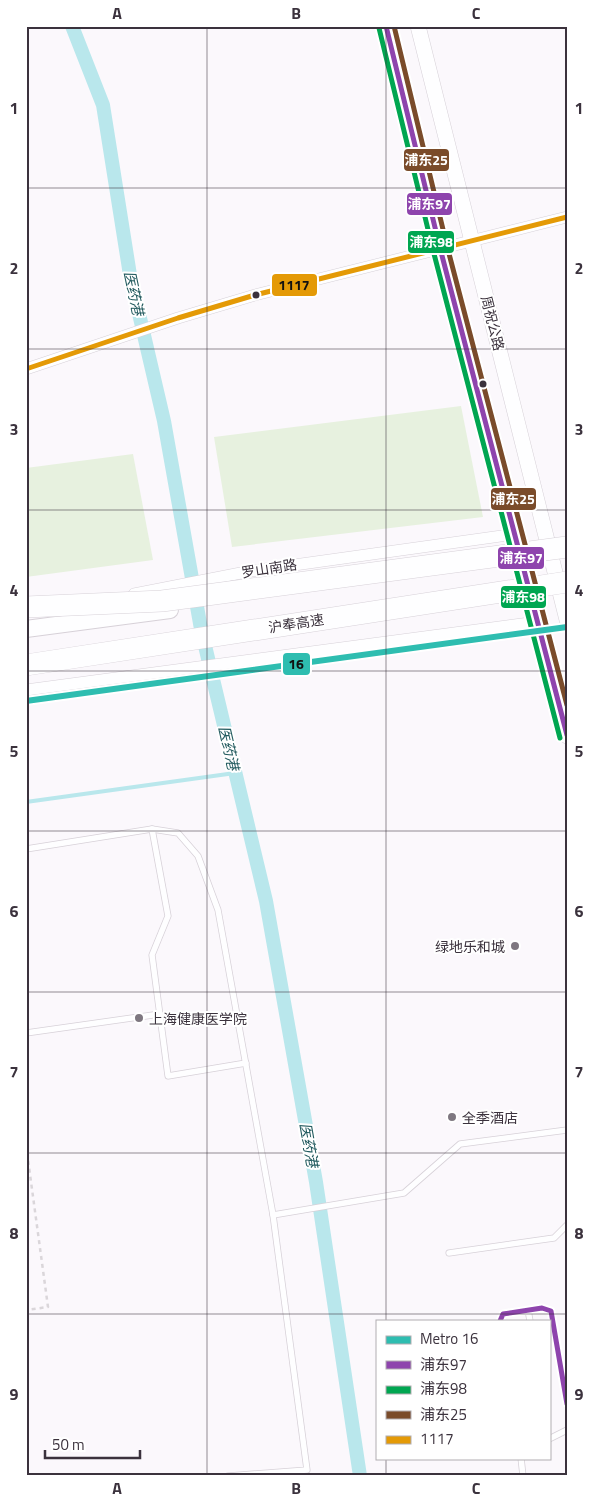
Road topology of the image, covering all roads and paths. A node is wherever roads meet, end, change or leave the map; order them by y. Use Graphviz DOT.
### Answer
graph roads {
  1 [pos="386,26"];
  2 [pos="418,26"];
  3 [pos="567,217"];
  4 [pos="472,240"];
  5 [pos="440,248"];
  6 [pos="26,369"];
  7 [pos="514,534"];
  8 [pos="561,552"];
  9 [pos="521,560"];
  10 [pos="564,584"];
  11 [pos="529,590"];
  12 [pos="26,607"];
  13 [pos="341,617"];
  14 [pos="26,618"];
  15 [pos="567,620"];
  16 [pos="537,622"];
  17 [pos="26,629"];
  18 [pos="26,660"];
  19 [pos="26,665"];
  20 [pos="26,690"];
  21 [pos="567,736"];
  22 [pos="152,829"];
  23 [pos="26,849"];
  24 [pos="160,1014"];
  25 [pos="26,1034"];
  26 [pos="246,1063"];
  27 [pos="567,1130"];
  28 [pos="26,1145"];
  29 [pos="28,1172"];
  30 [pos="273,1215"];
  31 [pos="567,1225"];
  32 [pos="449,1253"];
  33 [pos="26,1310"];
  34 [pos="528,1310"];
  35 [pos="500,1320"];
  36 [pos="530,1320"];
  37 [pos="567,1404"];
  38 [pos="567,1430"];
  39 [pos="550,1436"];
  40 [pos="521,1460"];
  41 [pos="307,1473"];
  42 [pos="228,1476"];
  43 [pos="523,1476"];
  1 -- 5 [label="street"];
  2 -- 4 [label="street, 周祝公路"];
  3 -- 4 [label="street"];
  4 -- 5 [label="street"];
  4 -- 8 [label="street, 周祝公路"];
  5 -- 6 [label="street"];
  5 -- 7 [label="street"];
  7 -- 9 [label="street"];
  7 -- 14 [label="street, 罗山南路"];
  8 -- 9 [label="main road, 罗山南路"];
  8 -- 10 [label="street, 周祝公路"];
  8 -- 12 [label="highway, bridge"];
  9 -- 11 [label="street"];
  9 -- 17 [label="main road, 罗山南路"];
  10 -- 11 [label="main road"];
  10 -- 13 [label="highway, 沪奉高速, bridge"];
  10 -- 15 [label="street, 周祝公路"];
  11 -- 13 [label="main road"];
  11 -- 16 [label="street"];
  13 -- 18 [label="main road, bridge"];
  13 -- 19 [label="highway, 沪奉高速, bridge"];
  16 -- 20 [label="street"];
  16 -- 21 [label="street"];
  22 -- 23 [label="lane"];
  22 -- 24 [label="lane"];
  22 -- 26 [label="lane"];
  24 -- 25 [label="lane"];
  24 -- 26 [label="lane"];
  26 -- 30 [label="lane"];
  27 -- 30 [label="lane"];
  28 -- 29 [label="path"];
  29 -- 33 [label="path"];
  30 -- 41 [label="lane"];
  31 -- 32 [label="lane"];
  34 -- 35 [label="lane"];
  34 -- 36 [label="lane"];
  34 -- 37 [label="lane"];
  38 -- 39 [label="lane"];
  40 -- 43 [label="lane"];
  41 -- 42 [label="lane"];
}
